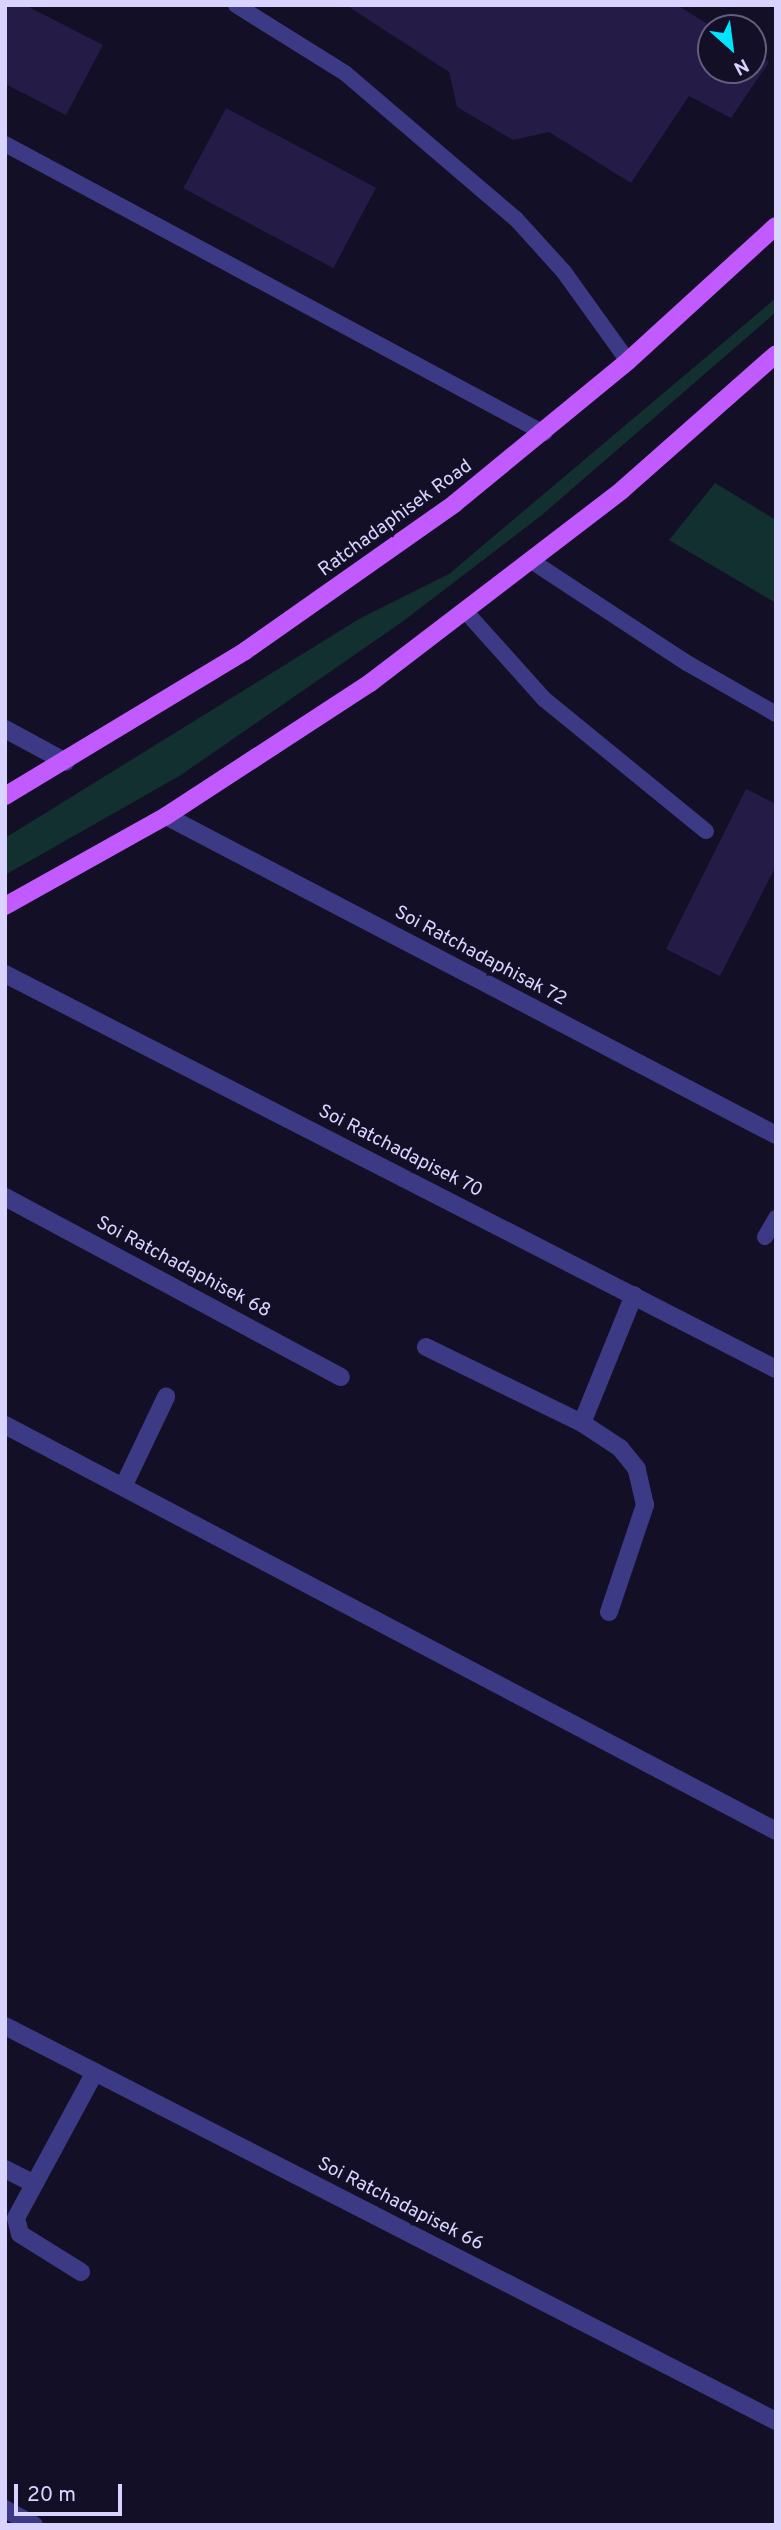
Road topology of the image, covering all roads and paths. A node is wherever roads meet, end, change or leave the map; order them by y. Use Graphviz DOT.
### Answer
graph roads {
  1 [pos="236,5"];
  2 [pos="5,145"];
  3 [pos="776,226"];
  4 [pos="776,354"];
  5 [pos="628,361"];
  6 [pos="544,433"];
  7 [pos="533,562"];
  8 [pos="466,612"];
  9 [pos="776,715"];
  10 [pos="5,729"];
  11 [pos="66,762"];
  12 [pos="5,796"];
  13 [pos="166,816"];
  14 [pos="706,831"];
  15 [pos="5,906"];
  16 [pos="5,974"];
  17 [pos="776,1135"];
  18 [pos="5,1197"];
  19 [pos="776,1218"];
  20 [pos="765,1237"];
  21 [pos="634,1295"];
  22 [pos="426,1347"];
  23 [pos="776,1369"];
  24 [pos="341,1377"];
  25 [pos="166,1397"];
  26 [pos="582,1423"];
  27 [pos="5,1425"];
  28 [pos="124,1485"];
  29 [pos="609,1612"];
  30 [pos="776,1831"];
  31 [pos="5,2026"];
  32 [pos="95,2072"];
  33 [pos="5,2169"];
  34 [pos="32,2183"];
  35 [pos="81,2272"];
  36 [pos="776,2421"];
  37 [pos="5,2509"];
  38 [pos="34,2525"];
  1 -- 5 [label="lane"];
  2 -- 6 [label="lane"];
  3 -- 5 [label="main road, Ratchadaphisek Road"];
  4 -- 7 [label="main road"];
  5 -- 6 [label="main road, Ratchadaphisek Road"];
  6 -- 11 [label="main road, Ratchadaphisek Road"];
  7 -- 8 [label="main road"];
  7 -- 9 [label="lane"];
  8 -- 13 [label="main road"];
  8 -- 14 [label="lane"];
  10 -- 11 [label="street"];
  11 -- 12 [label="main road, Ratchadaphisek Road"];
  13 -- 15 [label="main road"];
  13 -- 17 [label="street, Soi Ratchadaphisak 72"];
  16 -- 21 [label="street, Soi Ratchadapisek 70"];
  18 -- 24 [label="street, Soi Ratchadaphisek 68"];
  19 -- 20 [label="lane"];
  21 -- 23 [label="street, Soi Ratchadapisek 70"];
  21 -- 26 [label="street"];
  22 -- 26 [label="street"];
  25 -- 28 [label="street"];
  26 -- 29 [label="street"];
  27 -- 28 [label="street"];
  28 -- 30 [label="street"];
  31 -- 32 [label="street, Soi Ratchadapisek 66"];
  32 -- 34 [label="street"];
  32 -- 36 [label="street, Soi Ratchadapisek 66"];
  33 -- 34 [label="street"];
  34 -- 35 [label="street"];
  37 -- 38 [label="street"];
}
